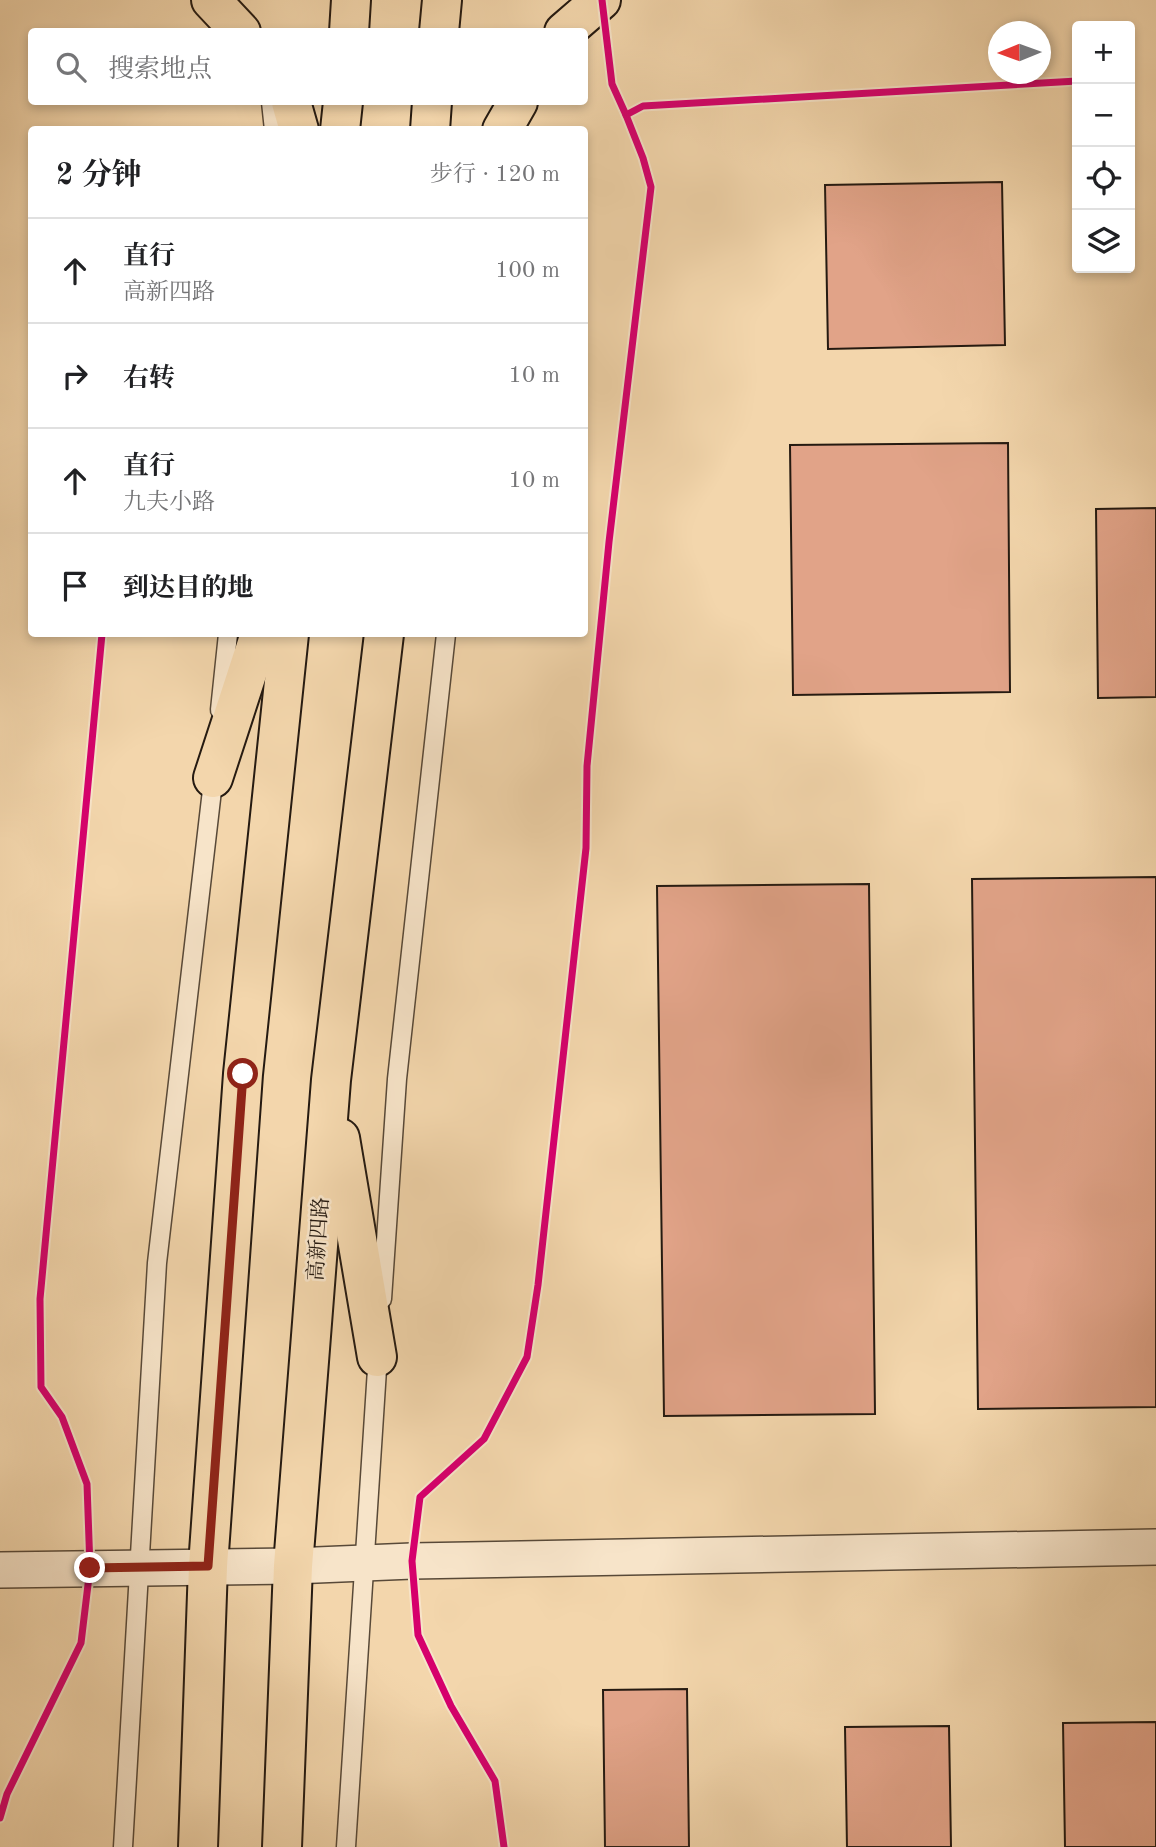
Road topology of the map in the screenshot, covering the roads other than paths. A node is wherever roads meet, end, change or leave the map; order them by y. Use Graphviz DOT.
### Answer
graph roads {
  1 [pos="211,0"];
  2 [pos="351,0"];
  3 [pos="442,0"];
  4 [pos="601,0"];
  5 [pos="238,28"];
  6 [pos="349,28"];
  7 [pos="439,28"];
  8 [pos="569,28"];
  9 [pos="271,105"];
  10 [pos="292,105"];
  11 [pos="343,105"];
  12 [pos="432,105"];
  13 [pos="274,126"];
  14 [pos="298,126"];
  15 [pos="340,126"];
  16 [pos="430,126"];
  17 [pos="228,637"];
  18 [pos="259,637"];
  19 [pos="289,637"];
  20 [pos="384,637"];
  21 [pos="446,637"];
  22 [pos="213,778"];
  23 [pos="331,1080"];
  24 [pos="377,1357"];
  25 [pos="1156,1547"];
  26 [pos="364,1562"];
  27 [pos="208,1566"];
  28 [pos="293,1566"];
  29 [pos="139,1567"];
  30 [pos="0,1570"];
  31 [pos="123,1847"];
  32 [pos="198,1847"];
  33 [pos="282,1847"];
  34 [pos="346,1847"];
  1 -- 5 [label="main road"];
  2 -- 6 [label="main road"];
  3 -- 7 [label="main road"];
  4 -- 8 [label="main road"];
  9 -- 13 [label="lane"];
  10 -- 14 [label="main road"];
  11 -- 15 [label="main road"];
  12 -- 16 [label="main road"];
  17 -- 22 [label="lane"];
  18 -- 22 [label="main road"];
  19 -- 27 [label="main road"];
  20 -- 23 [label="main road, 高新四路"];
  21 -- 24 [label="lane"];
  22 -- 29 [label="lane"];
  23 -- 24 [label="main road"];
  23 -- 28 [label="main road, 高新四路"];
  24 -- 26 [label="lane"];
  25 -- 26 [label="street"];
  26 -- 28 [label="street"];
  26 -- 34 [label="lane"];
  27 -- 28 [label="street"];
  27 -- 29 [label="street"];
  27 -- 32 [label="main road"];
  28 -- 33 [label="main road, 高新四路"];
  29 -- 30 [label="street"];
  29 -- 31 [label="lane"];
}
